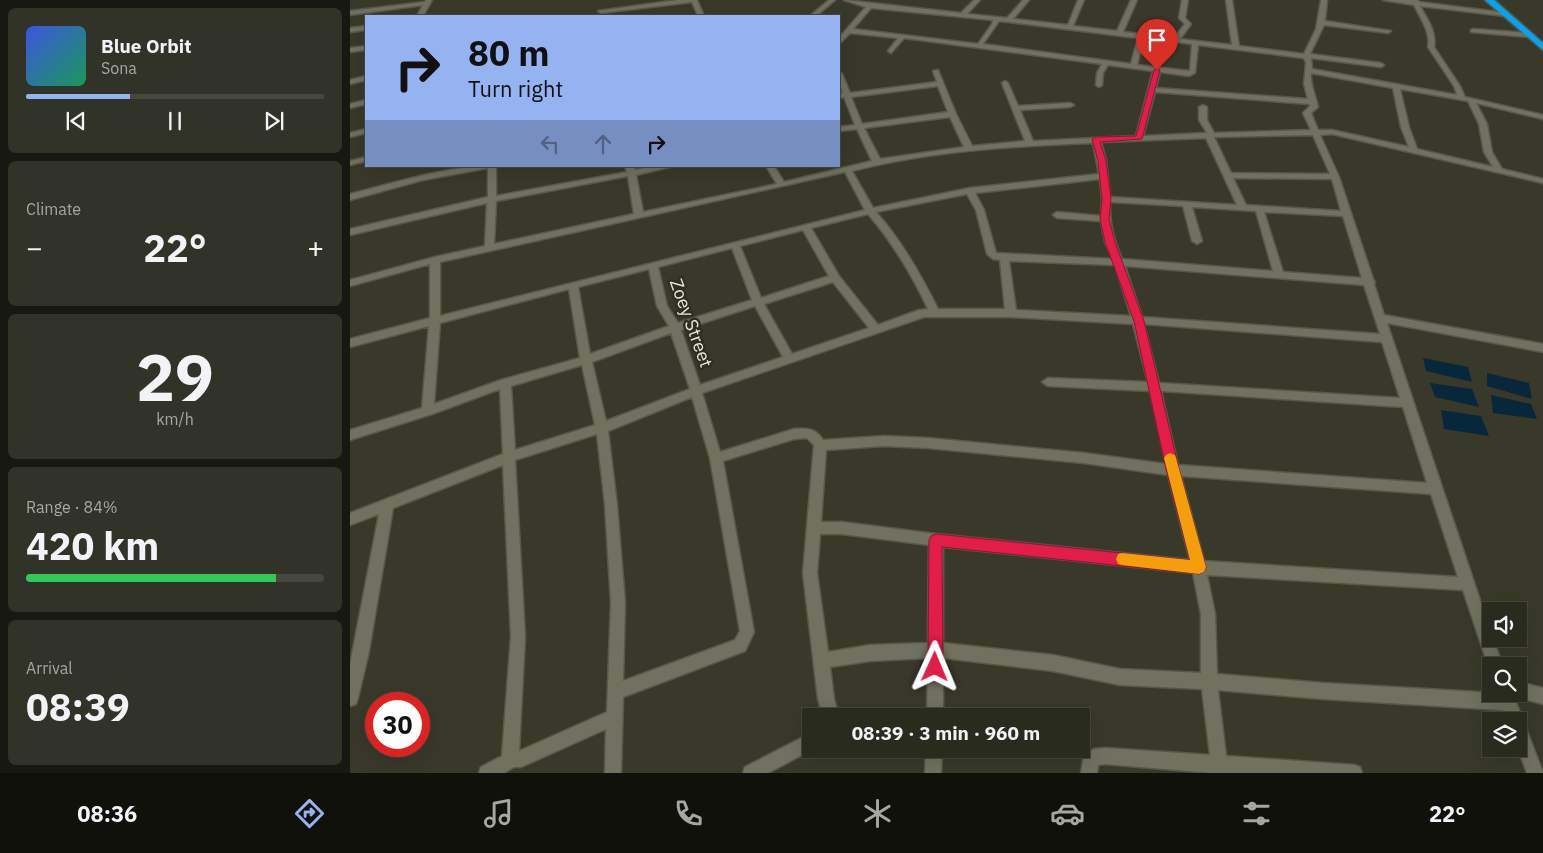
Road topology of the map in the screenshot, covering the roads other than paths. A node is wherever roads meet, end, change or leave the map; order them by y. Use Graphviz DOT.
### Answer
graph roads {
  1 [pos="693,0"];
  2 [pos="832,0"];
  3 [pos="847,0"];
  4 [pos="977,0"];
  5 [pos="1026,0"];
  6 [pos="1081,0"];
  7 [pos="1134,0"];
  8 [pos="1185,0"];
  9 [pos="1229,0"];
  10 [pos="1324,0"];
  11 [pos="1386,0"];
  12 [pos="1489,0"];
  13 [pos="1496,0"];
  14 [pos="857,1"];
  15 [pos="428,2"];
  16 [pos="1415,2"];
  17 [pos="870,6"];
  18 [pos="601,11"];
  19 [pos="350,13"];
  20 [pos="1505,14"];
  21 [pos="421,15"];
  22 [pos="700,15"];
  23 [pos="814,15"];
  24 [pos="963,15"];
  25 [pos="996,18"];
  26 [pos="1009,20"];
  27 [pos="1323,23"];
  28 [pos="1070,27"];
  29 [pos="365,28"];
  30 [pos="350,30"];
  31 [pos="850,30"];
  32 [pos="1388,31"];
  33 [pos="1473,31"];
  34 [pos="1119,33"];
  35 [pos="1530,35"];
  36 [pos="903,36"];
  37 [pos="1142,36"];
  38 [pos="1176,40"];
  39 [pos="1543,40"];
  40 [pos="840,41"];
  41 [pos="1195,43"];
  42 [pos="979,46"];
  43 [pos="1543,47"];
  44 [pos="365,48"];
  45 [pos="1236,48"];
  46 [pos="350,50"];
  47 [pos="891,51"];
  48 [pos="1306,55"];
  49 [pos="1105,64"];
  50 [pos="1380,65"];
  51 [pos="1133,67"];
  52 [pos="1157,70"];
  53 [pos="1308,70"];
  54 [pos="936,71"];
  55 [pos="365,78"];
  56 [pos="840,79"];
  57 [pos="350,82"];
  58 [pos="941,84"];
  59 [pos="1004,84"];
  60 [pos="1098,85"];
  61 [pos="1396,86"];
  62 [pos="1153,90"];
  63 [pos="843,95"];
  64 [pos="1462,98"];
  65 [pos="1471,101"];
  66 [pos="365,102"];
  67 [pos="1314,102"];
  68 [pos="1070,105"];
  69 [pos="350,106"];
  70 [pos="1203,107"];
  71 [pos="1015,108"];
  72 [pos="952,114"];
  73 [pos="1543,117"];
  74 [pos="859,126"];
  75 [pos="1313,127"];
  76 [pos="840,128"];
  77 [pos="365,131"];
  78 [pos="1332,132"];
  79 [pos="350,135"];
  80 [pos="1210,135"];
  81 [pos="1139,138"];
  82 [pos="1096,139"];
  83 [pos="1030,143"];
  84 [pos="969,149"];
  85 [pos="1414,151"];
  86 [pos="365,160"];
  87 [pos="878,162"];
  88 [pos="350,163"];
  89 [pos="481,167"];
  90 [pos="492,167"];
  91 [pos="660,167"];
  92 [pos="771,167"];
  93 [pos="846,169"];
  94 [pos="630,170"];
  95 [pos="1500,172"];
  96 [pos="1228,175"];
  97 [pos="1103,176"];
  98 [pos="1335,177"];
  99 [pos="1543,181"];
  100 [pos="782,185"];
  101 [pos="970,191"];
  102 [pos="350,197"];
  103 [pos="492,199"];
  104 [pos="1106,199"];
  105 [pos="1187,205"];
  106 [pos="1243,208"];
  107 [pos="1259,208"];
  108 [pos="870,211"];
  109 [pos="1346,214"];
  110 [pos="639,216"];
  111 [pos="1057,216"];
  112 [pos="1105,219"];
  113 [pos="806,227"];
  114 [pos="350,232"];
  115 [pos="1197,241"];
  116 [pos="735,245"];
  117 [pos="489,249"];
  118 [pos="1004,258"];
  119 [pos="434,260"];
  120 [pos="1119,262"];
  121 [pos="654,266"];
  122 [pos="1279,274"];
  123 [pos="835,278"];
  124 [pos="1370,282"];
  125 [pos="350,283"];
  126 [pos="573,285"];
  127 [pos="758,302"];
  128 [pos="934,312"];
  129 [pos="1011,312"];
  130 [pos="1380,318"];
  131 [pos="436,320"];
  132 [pos="1139,321"];
  133 [pos="675,328"];
  134 [pos="876,329"];
  135 [pos="1386,338"];
  136 [pos="350,343"];
  137 [pos="1543,348"];
  138 [pos="789,359"];
  139 [pos="586,360"];
  140 [pos="1048,382"];
  141 [pos="505,383"];
  142 [pos="1155,386"];
  143 [pos="696,391"];
  144 [pos="1407,403"];
  145 [pos="428,412"];
  146 [pos="602,428"];
  147 [pos="350,435"];
  148 [pos="820,445"];
  149 [pos="509,457"];
  150 [pos="716,458"];
  151 [pos="1173,469"];
  152 [pos="1437,489"];
  153 [pos="387,505"];
  154 [pos="350,519"];
  155 [pos="813,528"];
  156 [pos="936,540"];
  157 [pos="1199,567"];
  158 [pos="1467,584"];
  159 [pos="936,650"];
  160 [pos="1492,657"];
  161 [pos="822,661"];
  162 [pos="1209,681"];
  163 [pos="616,692"];
  164 [pos="1527,692"];
  165 [pos="1543,696"];
  166 [pos="1482,697"];
  167 [pos="350,698"];
  168 [pos="829,708"];
  169 [pos="934,708"];
  170 [pos="615,718"];
  171 [pos="802,746"];
  172 [pos="1527,752"];
  173 [pos="934,758"];
  174 [pos="513,759"];
  175 [pos="1220,769"];
  176 [pos="487,773"];
  177 [pos="613,773"];
  178 [pos="751,773"];
  179 [pos="933,773"];
  180 [pos="1089,773"];
  181 [pos="1354,773"];
  182 [pos="1535,773"];
  1 -- 18 [label="street"];
  1 -- 22 [label="street"];
  2 -- 23 [label="street"];
  3 -- 14 [label="street"];
  4 -- 24 [label="street"];
  5 -- 26 [label="street"];
  6 -- 28 [label="street"];
  7 -- 34 [label="street"];
  8 -- 38 [label="street"];
  9 -- 45 [label="street"];
  10 -- 27 [label="street"];
  11 -- 16 [label="street"];
  12 -- 20 [label="highway"];
  13 -- 39 [label="highway"];
  14 -- 17 [label="street"];
  15 -- 19 [label="street"];
  15 -- 21 [label="street"];
  16 -- 20 [label="street"];
  16 -- 64 [label="street"];
  17 -- 24 [label="street"];
  17 -- 31 [label="street"];
  20 -- 35 [label="highway"];
  24 -- 25 [label="street"];
  25 -- 26 [label="street"];
  25 -- 42 [label="street"];
  26 -- 28 [label="street"];
  27 -- 32 [label="street"];
  27 -- 48 [label="street"];
  28 -- 34 [label="street"];
  29 -- 30 [label="street"];
  31 -- 36 [label="street"];
  31 -- 40 [label="street"];
  33 -- 35 [label="street"];
  34 -- 37 [label="street"];
  35 -- 43 [label="highway"];
  36 -- 42 [label="street"];
  36 -- 47 [label="street"];
  37 -- 38 [label="street"];
  37 -- 51 [label="street"];
  38 -- 41 [label="street"];
  41 -- 45 [label="street"];
  41 -- 52 [label="street"];
  42 -- 49 [label="street"];
  44 -- 46 [label="street"];
  45 -- 48 [label="street"];
  48 -- 50 [label="street"];
  48 -- 53 [label="street"];
  49 -- 51 [label="street"];
  49 -- 60 [label="street"];
  51 -- 52 [label="street"];
  52 -- 62 [label="street"];
  53 -- 61 [label="street"];
  53 -- 67 [label="street"];
  54 -- 58 [label="street"];
  55 -- 57 [label="street"];
  56 -- 63 [label="street"];
  58 -- 63 [label="street"];
  58 -- 72 [label="street"];
  59 -- 71 [label="street"];
  61 -- 64 [label="street"];
  61 -- 85 [label="street"];
  62 -- 67 [label="street"];
  62 -- 81 [label="street"];
  63 -- 74 [label="street"];
  64 -- 65 [label="street"];
  65 -- 73 [label="street"];
  65 -- 95 [label="street"];
  66 -- 69 [label="street"];
  67 -- 75 [label="street"];
  68 -- 71 [label="street"];
  70 -- 80 [label="street"];
  71 -- 83 [label="street"];
  72 -- 74 [label="street"];
  72 -- 84 [label="street"];
  74 -- 76 [label="street"];
  74 -- 87 [label="street"];
  75 -- 78 [label="street"];
  75 -- 78 [label="street"];
  75 -- 80 [label="street"];
  75 -- 98 [label="street"];
  77 -- 79 [label="street"];
  78 -- 85 [label="street"];
  80 -- 81 [label="street"];
  80 -- 96 [label="street"];
  81 -- 82 [label="street"];
  82 -- 83 [label="street"];
  82 -- 97 [label="street"];
  83 -- 84 [label="street"];
  84 -- 87 [label="street"];
  85 -- 95 [label="street"];
  86 -- 88 [label="street"];
  87 -- 93 [label="street"];
  89 -- 102 [label="street"];
  90 -- 103 [label="street"];
  91 -- 94 [label="street"];
  92 -- 100 [label="street"];
  93 -- 100 [label="street"];
  93 -- 108 [label="street"];
  94 -- 103 [label="street"];
  94 -- 110 [label="street"];
  95 -- 99 [label="street"];
  96 -- 98 [label="street"];
  96 -- 106 [label="street"];
  97 -- 101 [label="street"];
  97 -- 104 [label="street"];
  98 -- 109 [label="street"];
  100 -- 110 [label="street"];
  101 -- 108 [label="street"];
  101 -- 118 [label="street"];
  103 -- 114 [label="street"];
  103 -- 117 [label="street"];
  104 -- 105 [label="street"];
  104 -- 112 [label="street"];
  105 -- 106 [label="street"];
  105 -- 115 [label="street"];
  106 -- 107 [label="street"];
  107 -- 109 [label="street"];
  107 -- 122 [label="street"];
  108 -- 113 [label="street"];
  108 -- 128 [label="street"];
  109 -- 124 [label="street"];
  110 -- 117 [label="street"];
  111 -- 112 [label="street"];
  112 -- 120 [label="street"];
  113 -- 116 [label="street"];
  113 -- 123 [label="street"];
  116 -- 121 [label="street"];
  116 -- 127 [label="street"];
  117 -- 119 [label="street"];
  118 -- 120 [label="street"];
  118 -- 129 [label="street"];
  119 -- 125 [label="street"];
  119 -- 131 [label="street"];
  120 -- 122 [label="street"];
  120 -- 132 [label="street"];
  121 -- 126 [label="street"];
  121 -- 133 [label="street, Zoey Street"];
  122 -- 124 [label="street"];
  123 -- 127 [label="street"];
  123 -- 134 [label="street"];
  124 -- 130 [label="street"];
  126 -- 131 [label="street"];
  126 -- 139 [label="street"];
  127 -- 133 [label="street"];
  127 -- 138 [label="street"];
  128 -- 129 [label="street"];
  128 -- 134 [label="street"];
  129 -- 132 [label="street"];
  130 -- 135 [label="street"];
  130 -- 137 [label="street"];
  131 -- 136 [label="street"];
  131 -- 145 [label="street"];
  132 -- 135 [label="street"];
  132 -- 142 [label="street"];
  133 -- 139 [label="street"];
  133 -- 143 [label="street, Zoey Street"];
  134 -- 138 [label="street"];
  135 -- 144 [label="street"];
  138 -- 143 [label="street"];
  139 -- 141 [label="street"];
  139 -- 146 [label="street"];
  140 -- 142 [label="street"];
  141 -- 145 [label="street"];
  141 -- 149 [label="street"];
  142 -- 144 [label="street"];
  142 -- 151 [label="street"];
  143 -- 146 [label="street"];
  143 -- 150 [label="street, Zoey Street"];
  144 -- 152 [label="street"];
  145 -- 147 [label="street"];
  146 -- 149 [label="street"];
  146 -- 163 [label="street"];
  148 -- 150 [label="street"];
  148 -- 151 [label="street"];
  148 -- 155 [label="street"];
  149 -- 153 [label="street"];
  149 -- 174 [label="street"];
  150 -- 163 [label="street, Zoey Street"];
  151 -- 152 [label="street"];
  151 -- 157 [label="street"];
  152 -- 158 [label="street"];
  153 -- 154 [label="street"];
  153 -- 167 [label="street"];
  155 -- 156 [label="street"];
  155 -- 161 [label="street"];
  156 -- 157 [label="street"];
  156 -- 159 [label="street"];
  157 -- 158 [label="street"];
  157 -- 162 [label="street"];
  158 -- 160 [label="street"];
  159 -- 161 [label="street"];
  159 -- 162 [label="street"];
  159 -- 169 [label="street"];
  161 -- 168 [label="street"];
  162 -- 166 [label="street"];
  162 -- 175 [label="street"];
  163 -- 170 [label="street"];
  164 -- 165 [label="street"];
  170 -- 174 [label="street"];
  170 -- 177 [label="street"];
  171 -- 178 [label="street"];
  172 -- 182 [label="street"];
  173 -- 179 [label="street"];
  174 -- 176 [label="street"];
  175 -- 180 [label="street"];
  175 -- 181 [label="street"];
}
